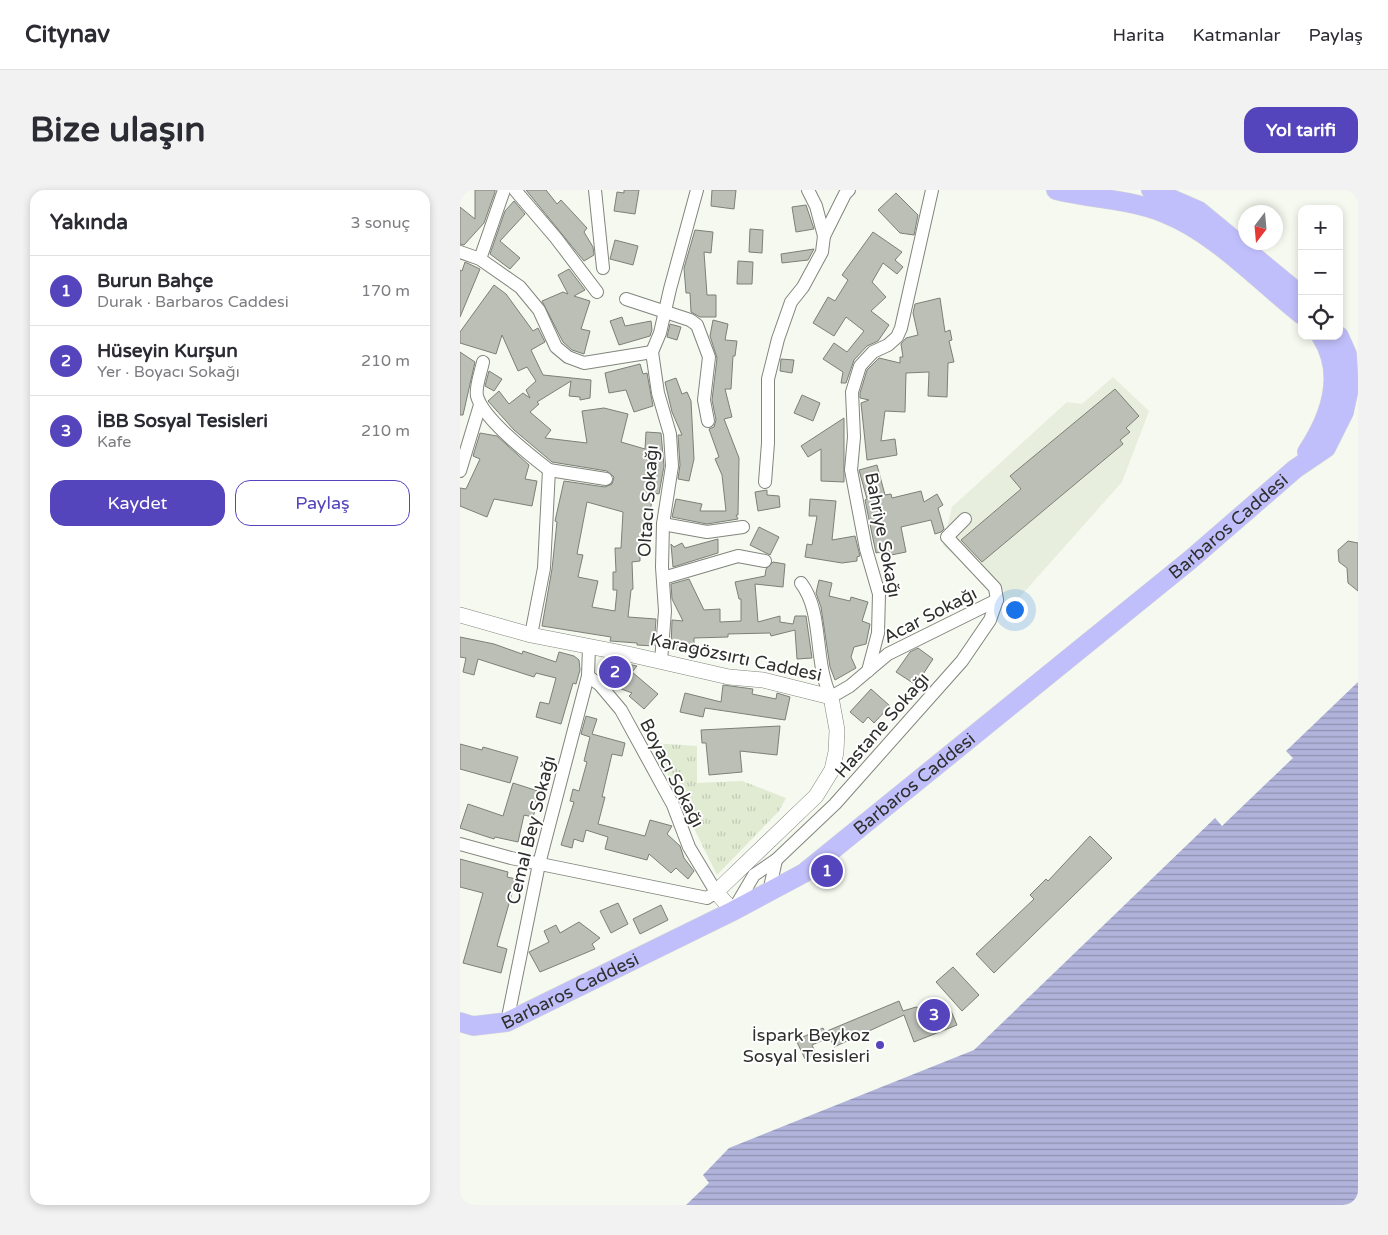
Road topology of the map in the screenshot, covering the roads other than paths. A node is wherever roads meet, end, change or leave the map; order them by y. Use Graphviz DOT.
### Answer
graph roads {
  1 [pos="504,190"];
  2 [pos="515,190"];
  3 [pos="595,190"];
  4 [pos="698,190"];
  5 [pos="808,190"];
  6 [pos="849,190"];
  7 [pos="932,190"];
  8 [pos="1056,190"];
  9 [pos="1151,190"];
  10 [pos="824,236"];
  11 [pos="460,252"];
  12 [pos="480,259"];
  13 [pos="603,268"];
  14 [pos="597,292"];
  15 [pos="1301,295"];
  16 [pos="626,299"];
  17 [pos="665,311"];
  18 [pos="1298,312"];
  19 [pos="1323,340"];
  20 [pos="1341,340"];
  21 [pos="652,352"];
  22 [pos="483,362"];
  23 [pos="480,405"];
  24 [pos="708,421"];
  25 [pos="1294,469"];
  26 [pos="549,470"];
  27 [pos="460,471"];
  28 [pos="606,479"];
  29 [pos="765,482"];
  30 [pos="965,519"];
  31 [pos="663,524"];
  32 [pos="743,527"];
  33 [pos="765,561"];
  34 [pos="663,578"];
  35 [pos="801,582"];
  36 [pos="997,600"];
  37 [pos="460,615"];
  38 [pos="531,635"];
  39 [pos="589,647"];
  40 [pos="661,661"];
  41 [pos="868,671"];
  42 [pos="588,676"];
  43 [pos="831,697"];
  44 [pos="460,844"];
  45 [pos="776,860"];
  46 [pos="539,864"];
  47 [pos="716,892"];
  48 [pos="769,892"];
  49 [pos="733,911"];
  50 [pos="460,1022"];
  51 [pos="507,1022"];
  1 -- 12 [label="street"];
  2 -- 14 [label="street"];
  3 -- 13 [label="street"];
  4 -- 17 [label="street, Oltacı Sokağı"];
  5 -- 10 [label="street"];
  6 -- 10 [label="street"];
  7 -- 41 [label="street, Bahriye Sokağı"];
  8 -- 18 [label="main road"];
  9 -- 15 [label="main road"];
  10 -- 29 [label="street"];
  11 -- 12 [label="street"];
  12 -- 21 [label="street"];
  16 -- 17 [label="street"];
  17 -- 21 [label="street, Oltacı Sokağı"];
  17 -- 24 [label="street"];
  19 -- 25 [label="main road, Barbaros Caddesi"];
  20 -- 25 [label="main road, Barbaros Caddesi"];
  21 -- 31 [label="street, Oltacı Sokağı"];
  22 -- 23 [label="street"];
  23 -- 26 [label="street"];
  23 -- 27 [label="street"];
  25 -- 48 [label="main road, Barbaros Caddesi"];
  26 -- 28 [label="street"];
  26 -- 38 [label="street"];
  30 -- 36 [label="street"];
  31 -- 32 [label="street"];
  31 -- 34 [label="street, Oltacı Sokağı"];
  33 -- 34 [label="street, Oltacı Sokağı"];
  34 -- 40 [label="street, Oltacı Sokağı"];
  35 -- 43 [label="street"];
  36 -- 41 [label="street, Acar Sokağı"];
  36 -- 45 [label="street, Hastane Sokağı"];
  37 -- 38 [label="street, Karagözsırtı Caddesi"];
  38 -- 39 [label="street, Karagözsırtı Caddesi"];
  39 -- 40 [label="street, Karagözsırtı Caddesi"];
  39 -- 42 [label="street, Cemal Bey Sokağı"];
  40 -- 43 [label="street, Karagözsırtı Caddesi"];
  41 -- 43 [label="street, Acar Sokağı"];
  42 -- 46 [label="street, Cemal Bey Sokağı"];
  42 -- 47 [label="street, Boyacı Sokağı"];
  43 -- 47 [label="street, Karagözsırtı Caddesi"];
  44 -- 46 [label="street"];
  45 -- 48 [label="street"];
  45 -- 49 [label="street, Hastane Sokağı"];
  46 -- 47 [label="street"];
  46 -- 51 [label="street, Cemal Bey Sokağı"];
  47 -- 49 [label="street"];
  48 -- 49 [label="main road, Barbaros Caddesi"];
  49 -- 51 [label="main road, Barbaros Caddesi"];
  50 -- 51 [label="main road, Barbaros Caddesi"];
}
